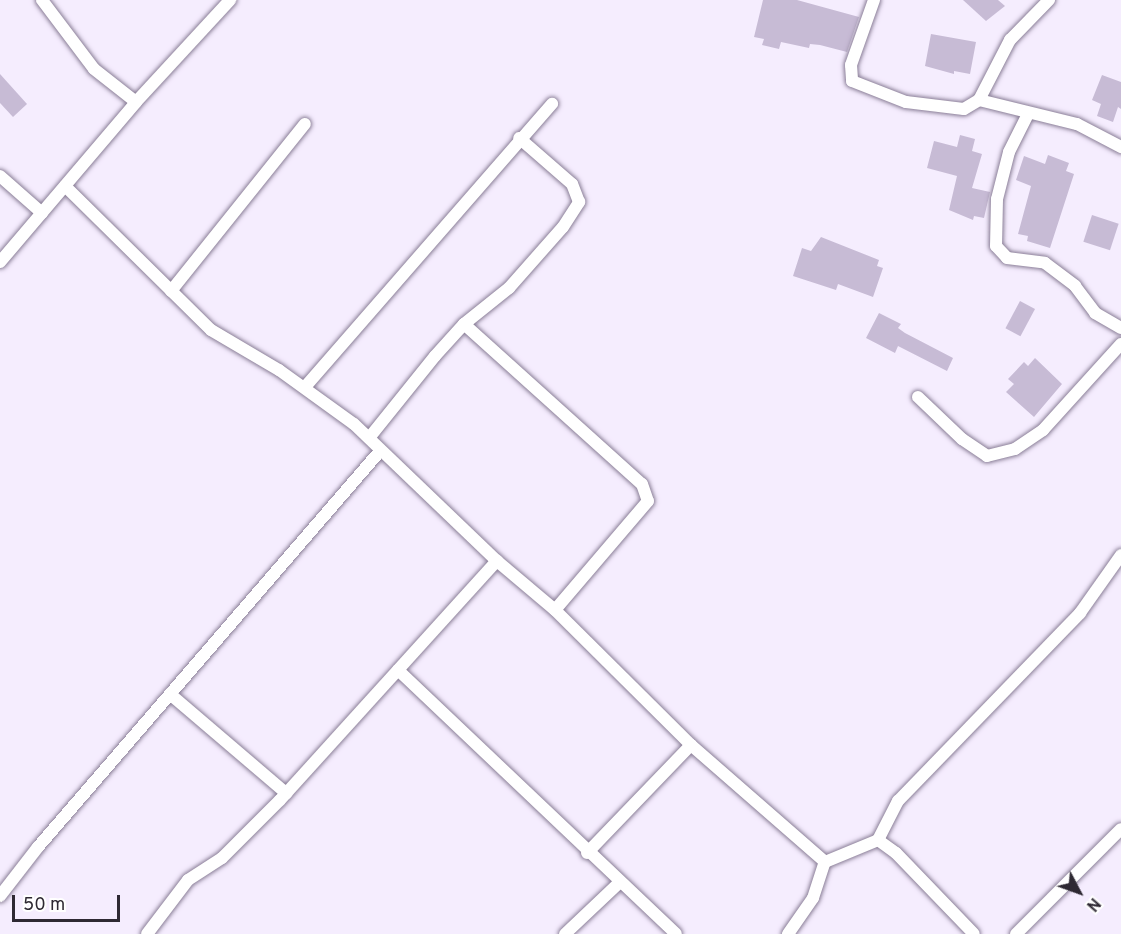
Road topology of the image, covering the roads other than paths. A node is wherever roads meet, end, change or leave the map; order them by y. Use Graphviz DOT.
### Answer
graph roads {
  1 [pos="42,0"];
  2 [pos="230,0"];
  3 [pos="874,0"];
  4 [pos="1049,0"];
  5 [pos="979,100"];
  6 [pos="136,102"];
  7 [pos="552,104"];
  8 [pos="1028,114"];
  9 [pos="306,124"];
  10 [pos="519,138"];
  11 [pos="1121,147"];
  12 [pos="0,176"];
  13 [pos="65,186"];
  14 [pos="42,213"];
  15 [pos="0,262"];
  16 [pos="171,291"];
  17 [pos="464,324"];
  18 [pos="1121,328"];
  19 [pos="1121,344"];
  20 [pos="305,387"];
  21 [pos="918,397"];
  22 [pos="369,438"];
  23 [pos="380,451"];
  24 [pos="1121,555"];
  25 [pos="497,561"];
  26 [pos="555,610"];
  27 [pos="398,670"];
  28 [pos="170,694"];
  29 [pos="691,746"];
  30 [pos="286,793"];
  31 [pos="1121,829"];
  32 [pos="878,840"];
  33 [pos="587,853"];
  34 [pos="825,862"];
  35 [pos="619,883"];
  36 [pos="0,896"];
  37 [pos="147,934"];
  38 [pos="566,934"];
  39 [pos="676,934"];
  40 [pos="788,934"];
  41 [pos="974,934"];
  42 [pos="1016,934"];
  1 -- 6 [label="street"];
  2 -- 6 [label="street"];
  3 -- 5 [label="street"];
  4 -- 5 [label="street"];
  5 -- 8 [label="street"];
  6 -- 13 [label="street"];
  7 -- 10 [label="street"];
  8 -- 11 [label="street"];
  8 -- 18 [label="street"];
  9 -- 16 [label="street"];
  10 -- 17 [label="street"];
  10 -- 20 [label="street"];
  12 -- 14 [label="street"];
  13 -- 14 [label="street"];
  13 -- 16 [label="street"];
  14 -- 15 [label="street"];
  16 -- 20 [label="street"];
  17 -- 22 [label="street"];
  17 -- 26 [label="street"];
  19 -- 21 [label="street"];
  20 -- 22 [label="street"];
  22 -- 23 [label="street"];
  23 -- 25 [label="street"];
  23 -- 28 [label="street"];
  24 -- 32 [label="street"];
  25 -- 26 [label="street"];
  25 -- 27 [label="street"];
  26 -- 29 [label="street"];
  27 -- 30 [label="street"];
  27 -- 33 [label="street"];
  28 -- 30 [label="street"];
  28 -- 36 [label="street"];
  29 -- 33 [label="street"];
  29 -- 34 [label="street"];
  30 -- 37 [label="street"];
  31 -- 42 [label="street"];
  32 -- 34 [label="street"];
  32 -- 41 [label="street"];
  33 -- 35 [label="street"];
  34 -- 40 [label="street"];
  35 -- 38 [label="street"];
  35 -- 39 [label="street"];
}
